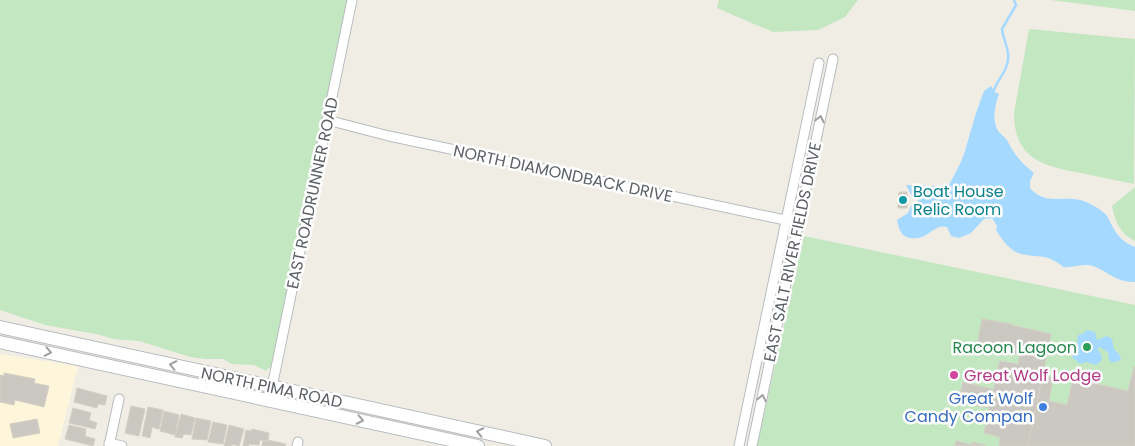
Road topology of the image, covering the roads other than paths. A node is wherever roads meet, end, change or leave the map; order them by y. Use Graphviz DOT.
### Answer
graph roads {
  1 [pos="352,0"];
  2 [pos="833,59"];
  3 [pos="819,63"];
  4 [pos="327,120"];
  5 [pos="786,221"];
  6 [pos="799,223"];
  7 [pos="0,327"];
  8 [pos="0,342"];
  9 [pos="272,387"];
  10 [pos="119,400"];
  11 [pos="109,445"];
  12 [pos="122,446"];
  13 [pos="478,446"];
  14 [pos="545,446"];
  15 [pos="740,446"];
  16 [pos="752,446"];
  1 -- 4 [label="street, EAST ROADRUNNER ROAD"];
  6 -- 2 [label="street, EAST SALT RIVER FIELDS DRIVE, one-way"];
  3 -- 5 [label="street, EAST SALT RIVER FIELDS DRIVE"];
  4 -- 5 [label="street, NORTH DIAMONDBACK DRIVE"];
  4 -- 9 [label="street, EAST ROADRUNNER ROAD"];
  5 -- 6 [label="street, NORTH DIAMONDBACK DRIVE"];
  5 -- 15 [label="street, EAST SALT RIVER FIELDS DRIVE"];
  16 -- 6 [label="street, EAST SALT RIVER FIELDS DRIVE, one-way"];
  9 -- 7 [label="main road, NORTH PIMA ROAD, one-way"];
  8 -- 13 [label="main road, NORTH PIMA ROAD, one-way"];
  14 -- 9 [label="main road, NORTH PIMA ROAD, one-way"];
  10 -- 11 [label="street"];
  11 -- 12 [label="street"];
}
